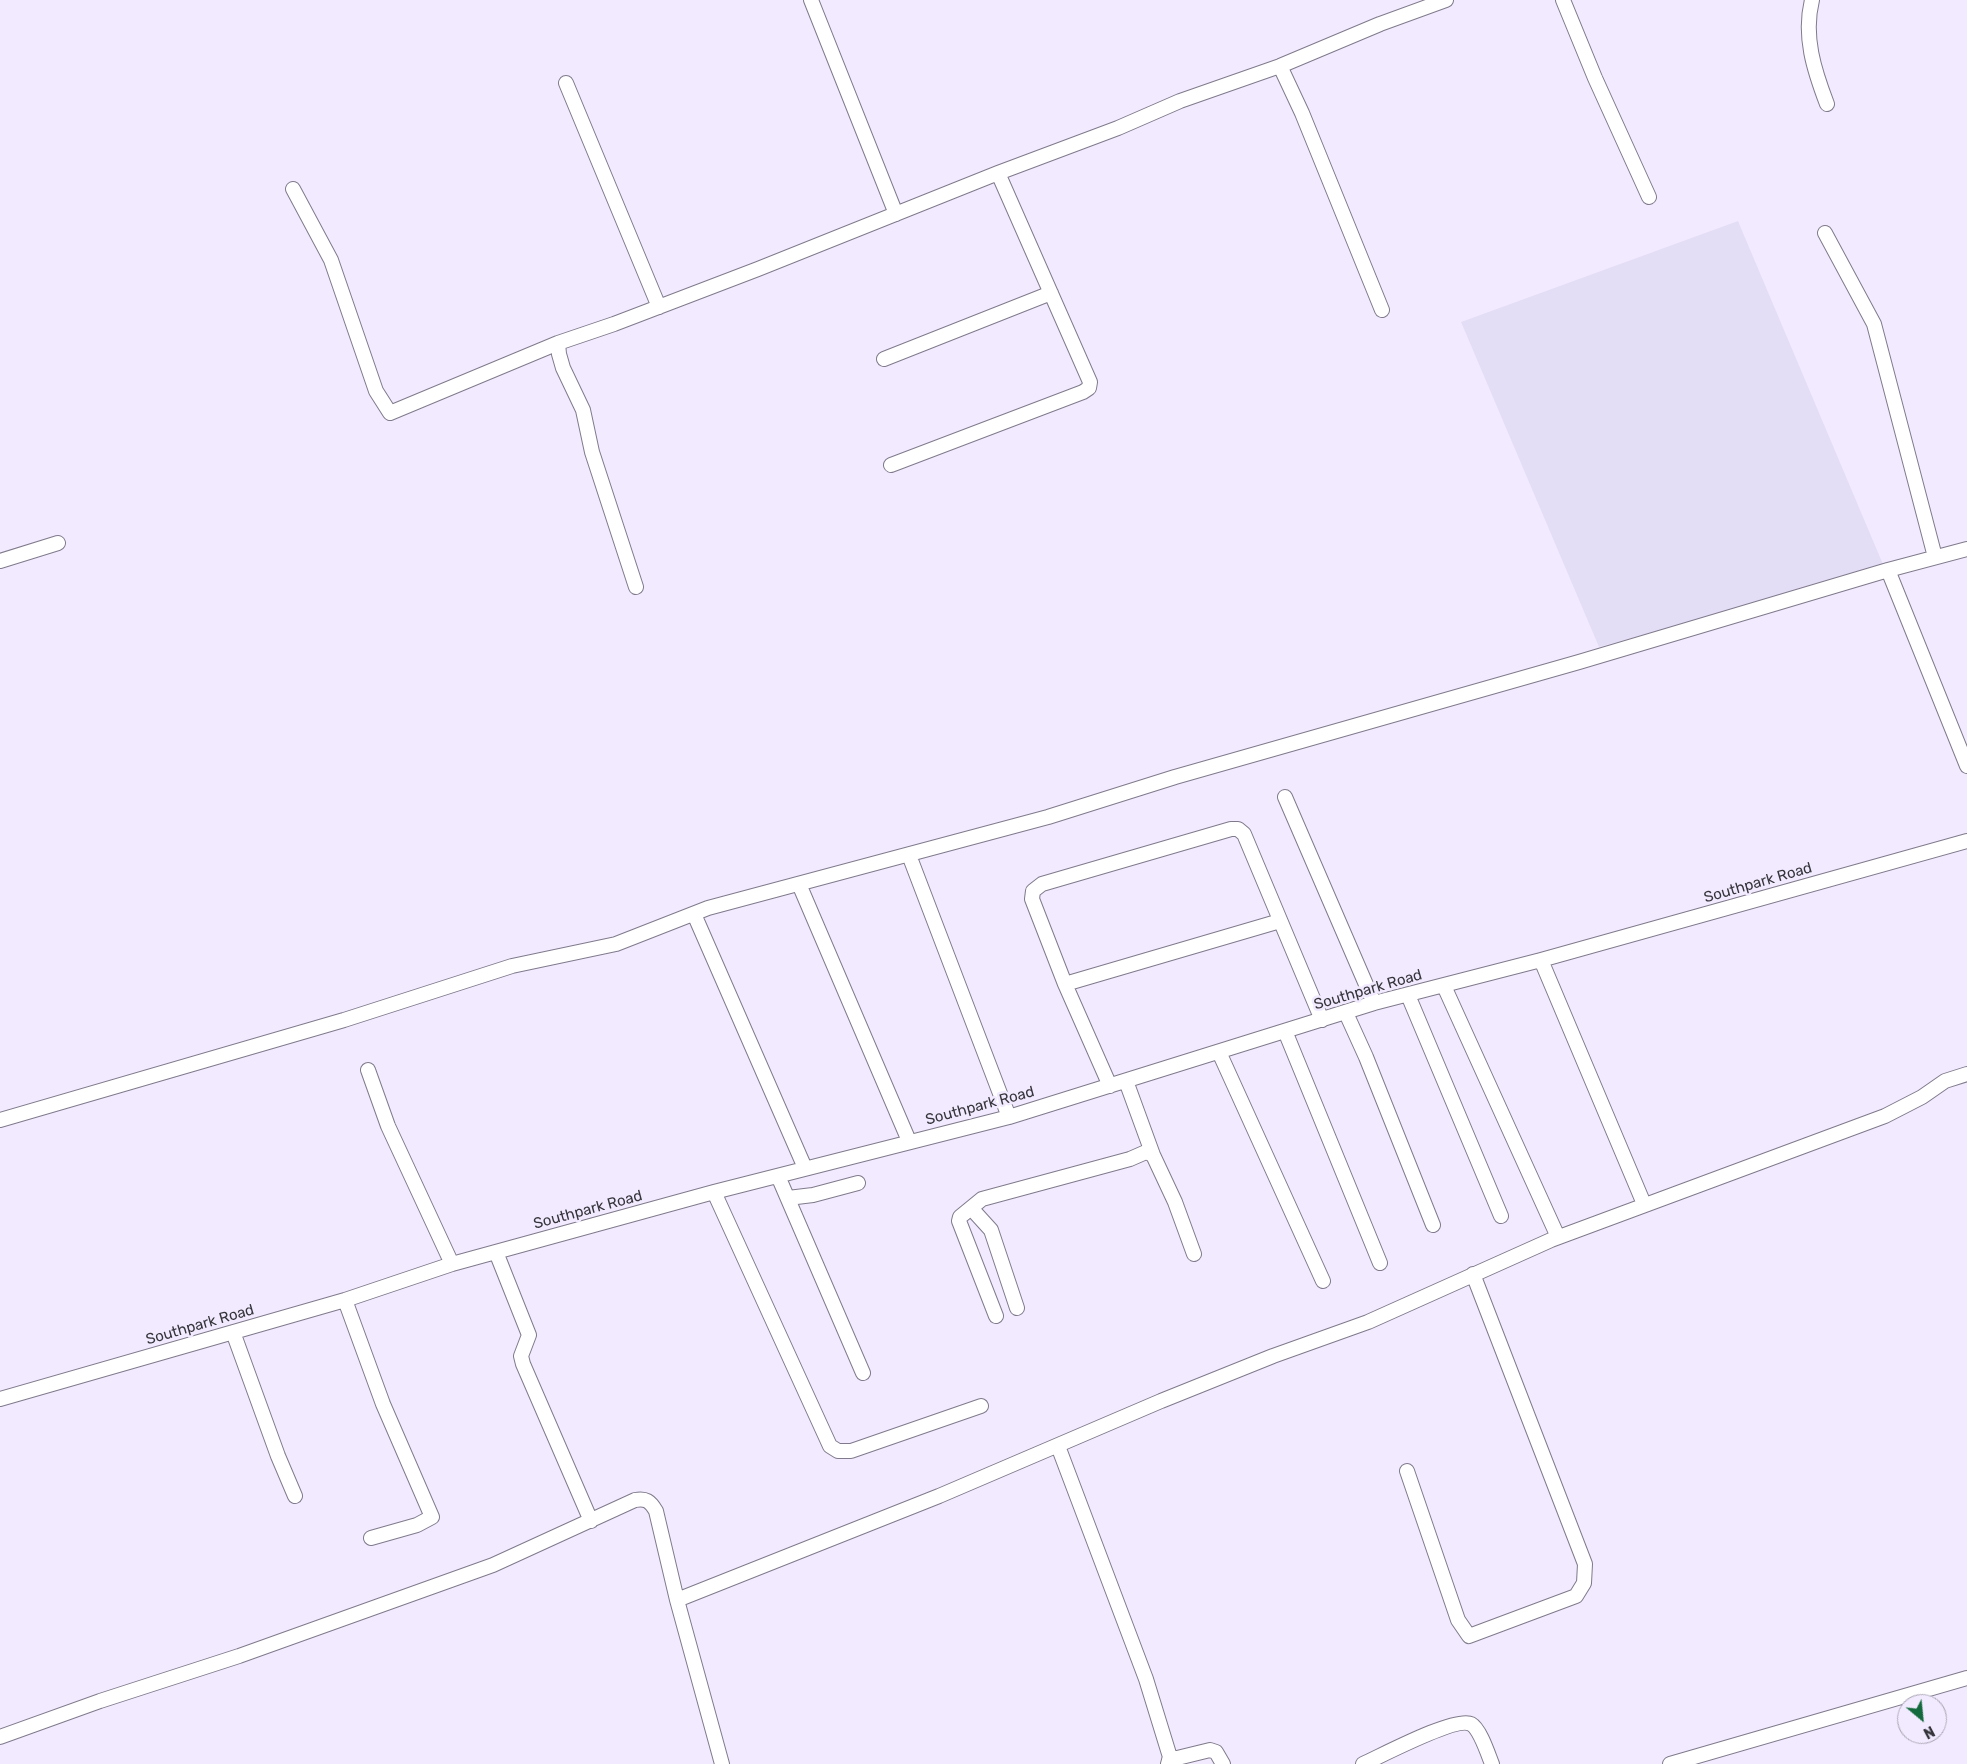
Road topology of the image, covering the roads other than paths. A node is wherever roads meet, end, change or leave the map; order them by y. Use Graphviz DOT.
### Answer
graph roads {
  1 [pos="812,0"];
  2 [pos="1446,0"];
  3 [pos="1563,0"];
  4 [pos="1812,0"];
  5 [pos="1280,66"];
  6 [pos="566,83"];
  7 [pos="1827,104"];
  8 [pos="998,173"];
  9 [pos="293,189"];
  10 [pos="1649,197"];
  11 [pos="896,214"];
  12 [pos="1826,233"];
  13 [pos="1051,293"];
  14 [pos="659,307"];
  15 [pos="1382,310"];
  16 [pos="558,343"];
  17 [pos="884,359"];
  18 [pos="891,465"];
  19 [pos="58,543"];
  20 [pos="1967,549"];
  21 [pos="1936,557"];
  22 [pos="0,561"];
  23 [pos="1888,570"];
  24 [pos="636,587"];
  25 [pos="1967,766"];
  26 [pos="1285,797"];
  27 [pos="1967,841"];
  28 [pos="909,855"];
  29 [pos="799,884"];
  30 [pos="694,914"];
  31 [pos="1280,921"];
  32 [pos="1541,960"];
  33 [pos="1065,984"];
  34 [pos="1444,986"];
  35 [pos="1408,995"];
  36 [pos="1374,1003"];
  37 [pos="1346,1012"];
  38 [pos="1322,1020"];
  39 [pos="1285,1032"];
  40 [pos="1219,1052"];
  41 [pos="368,1070"];
  42 [pos="1967,1074"];
  43 [pos="1126,1081"];
  44 [pos="1110,1086"];
  45 [pos="1009,1117"];
  46 [pos="0,1120"];
  47 [pos="909,1141"];
  48 [pos="1153,1155"];
  49 [pos="805,1168"];
  50 [pos="778,1176"];
  51 [pos="858,1183"];
  52 [pos="714,1192"];
  53 [pos="788,1198"];
  54 [pos="1644,1204"];
  55 [pos="971,1208"];
  56 [pos="1501,1216"];
  57 [pos="1433,1225"];
  58 [pos="1558,1237"];
  59 [pos="496,1252"];
  60 [pos="1194,1254"];
  61 [pos="1380,1263"];
  62 [pos="452,1264"];
  63 [pos="1473,1274"];
  64 [pos="1323,1281"];
  65 [pos="345,1300"];
  66 [pos="1018,1308"];
  67 [pos="996,1316"];
  68 [pos="233,1332"];
  69 [pos="863,1373"];
  70 [pos="0,1399"];
  71 [pos="981,1406"];
  72 [pos="1058,1446"];
  73 [pos="1407,1471"];
  74 [pos="295,1496"];
  75 [pos="591,1521"];
  76 [pos="371,1538"];
  77 [pos="677,1600"];
  78 [pos="1967,1678"];
  79 [pos="0,1737"];
  80 [pos="1169,1762"];
  81 [pos="722,1764"];
  82 [pos="1223,1764"];
  83 [pos="1363,1764"];
  84 [pos="1492,1764"];
  85 [pos="1670,1764"];
  1 -- 11 [label="street"];
  2 -- 5 [label="street"];
  3 -- 10 [label="street"];
  4 -- 7 [label="street"];
  5 -- 8 [label="street"];
  5 -- 15 [label="street"];
  6 -- 14 [label="street"];
  8 -- 11 [label="street"];
  8 -- 13 [label="street"];
  9 -- 16 [label="street"];
  11 -- 14 [label="street"];
  12 -- 21 [label="street"];
  13 -- 17 [label="street"];
  13 -- 18 [label="street"];
  14 -- 16 [label="street"];
  16 -- 24 [label="street"];
  19 -- 22 [label="street"];
  20 -- 21 [label="street"];
  21 -- 23 [label="street"];
  23 -- 25 [label="street"];
  23 -- 28 [label="street"];
  26 -- 36 [label="street"];
  27 -- 32 [label="street, Southpark Road"];
  28 -- 29 [label="street"];
  28 -- 45 [label="street"];
  29 -- 30 [label="street"];
  29 -- 47 [label="street"];
  30 -- 46 [label="street"];
  30 -- 49 [label="street"];
  31 -- 33 [label="street"];
  31 -- 33 [label="street"];
  31 -- 38 [label="street"];
  32 -- 34 [label="street, Southpark Road"];
  32 -- 54 [label="street"];
  33 -- 44 [label="street"];
  34 -- 35 [label="street, Southpark Road"];
  34 -- 58 [label="street"];
  35 -- 36 [label="street, Southpark Road"];
  35 -- 56 [label="street"];
  36 -- 37 [label="street, Southpark Road"];
  37 -- 38 [label="street, Southpark Road"];
  37 -- 57 [label="street"];
  38 -- 39 [label="street, Southpark Road"];
  39 -- 40 [label="street, Southpark Road"];
  39 -- 61 [label="street"];
  40 -- 43 [label="street, Southpark Road"];
  40 -- 64 [label="street"];
  41 -- 62 [label="street"];
  42 -- 54 [label="street"];
  43 -- 44 [label="street, Southpark Road"];
  43 -- 48 [label="street"];
  44 -- 45 [label="street, Southpark Road"];
  45 -- 47 [label="street, Southpark Road"];
  47 -- 49 [label="street, Southpark Road"];
  48 -- 55 [label="street"];
  48 -- 60 [label="street"];
  49 -- 50 [label="street, Southpark Road"];
  50 -- 52 [label="street, Southpark Road"];
  50 -- 53 [label="street"];
  51 -- 53 [label="street"];
  52 -- 59 [label="street, Southpark Road"];
  52 -- 71 [label="street"];
  53 -- 69 [label="street"];
  54 -- 58 [label="street"];
  55 -- 66 [label="street"];
  55 -- 67 [label="street"];
  58 -- 63 [label="street"];
  59 -- 62 [label="street, Southpark Road"];
  59 -- 75 [label="street"];
  62 -- 65 [label="street, Southpark Road"];
  63 -- 72 [label="street"];
  63 -- 73 [label="street"];
  65 -- 68 [label="street, Southpark Road"];
  65 -- 76 [label="street"];
  68 -- 70 [label="street, Southpark Road"];
  68 -- 74 [label="street"];
  72 -- 77 [label="street"];
  72 -- 80 [label="street"];
  75 -- 77 [label="street"];
  75 -- 79 [label="street"];
  77 -- 81 [label="street"];
  78 -- 85 [label="street"];
  80 -- 82 [label="street"];
  83 -- 84 [label="street"];
}
